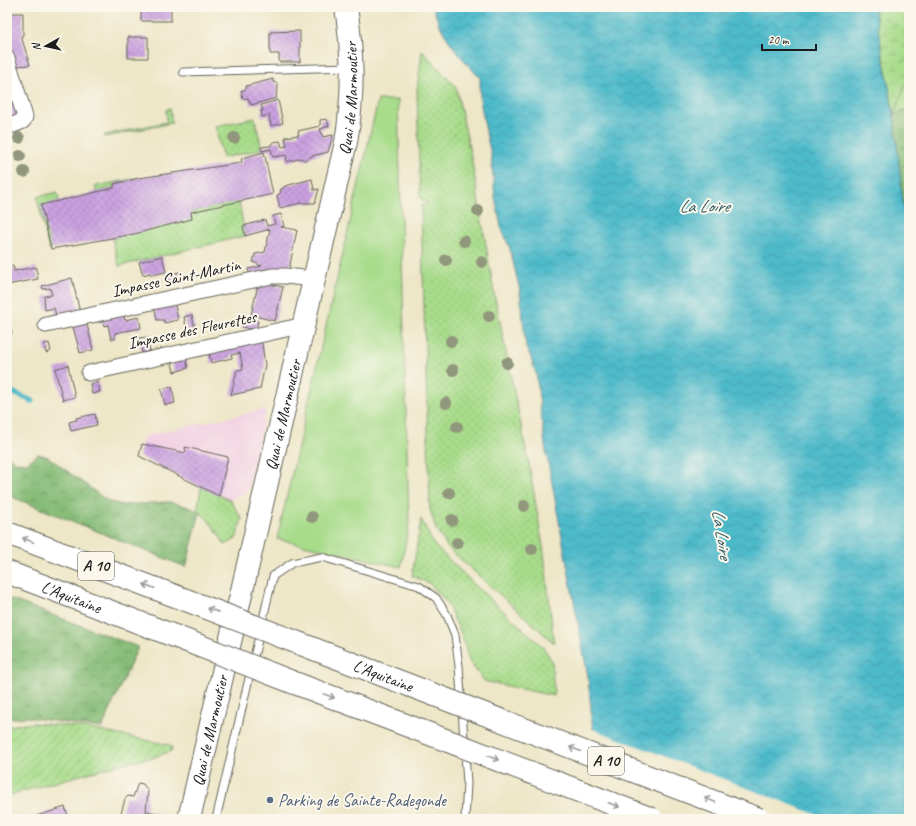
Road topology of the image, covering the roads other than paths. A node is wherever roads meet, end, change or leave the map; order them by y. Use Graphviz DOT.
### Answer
graph roads {
  1 [pos="346,7"];
  2 [pos="8,66"];
  3 [pos="352,67"];
  4 [pos="183,72"];
  5 [pos="13,125"];
  6 [pos="314,279"];
  7 [pos="46,325"];
  8 [pos="304,325"];
  9 [pos="88,373"];
  10 [pos="7,533"];
  11 [pos="7,572"];
  12 [pos="189,819"];
  13 [pos="216,819"];
  14 [pos="465,819"];
  15 [pos="652,819"];
  16 [pos="759,819"];
  1 -- 3 [label="main road, Quai de Marmoutier"];
  2 -- 5 [label="street"];
  3 -- 4 [label="lane"];
  3 -- 6 [label="main road, Quai de Marmoutier"];
  6 -- 7 [label="street, Impasse Saint-Martin"];
  6 -- 8 [label="main road, Quai de Marmoutier"];
  8 -- 9 [label="street, Impasse des Fleurettes"];
  8 -- 12 [label="main road, Quai de Marmoutier"];
  16 -- 10 [label="main road, L'Aquitaine / A 10, one-way, bridge"];
  11 -- 15 [label="main road, L'Aquitaine / A 10, one-way, bridge"];
  13 -- 14 [label="lane"];
}
